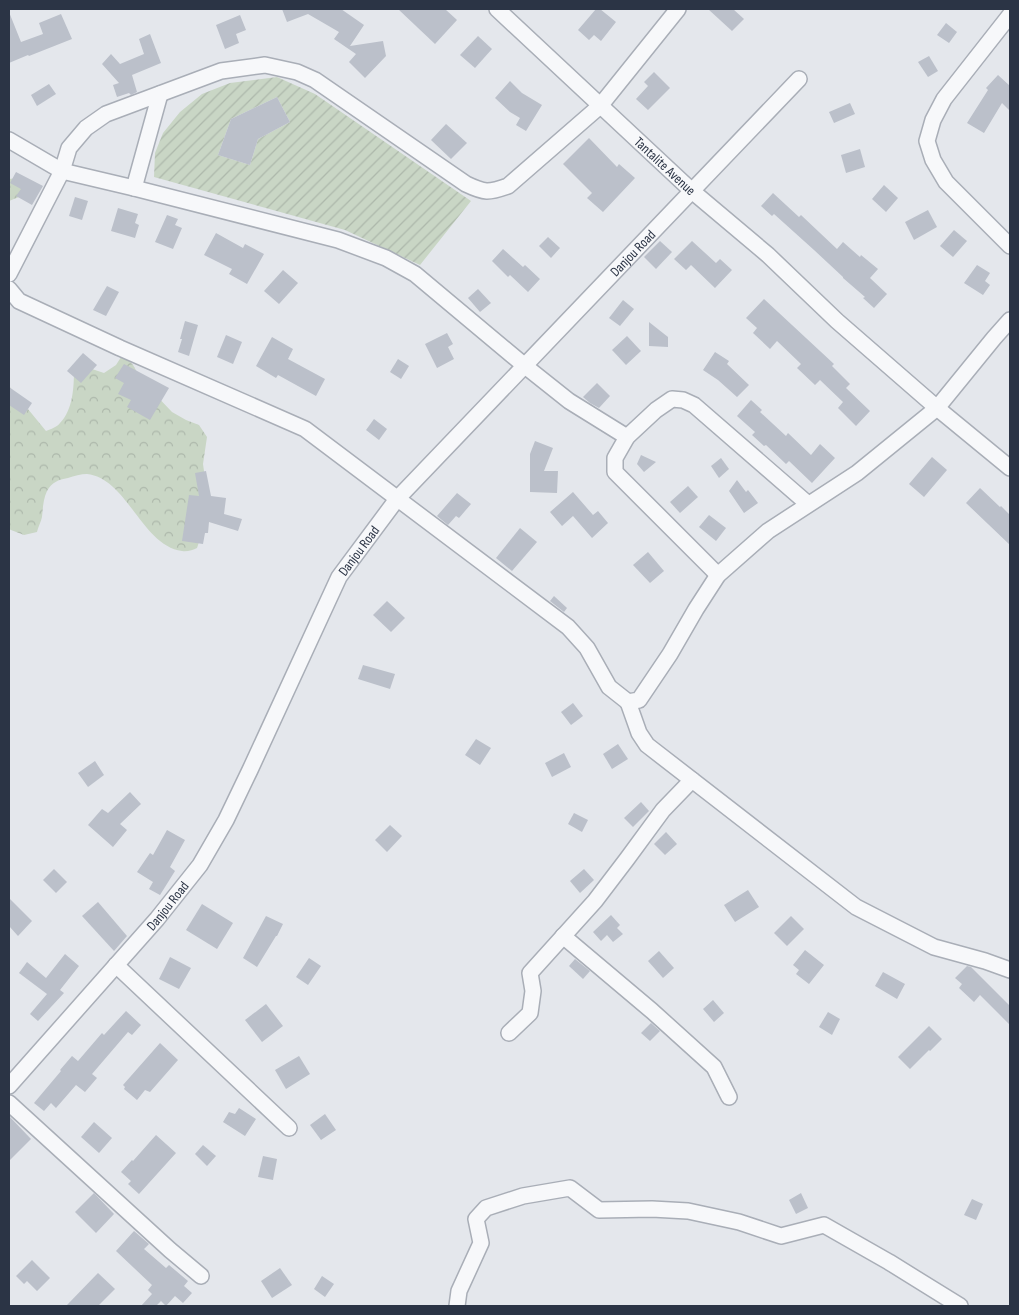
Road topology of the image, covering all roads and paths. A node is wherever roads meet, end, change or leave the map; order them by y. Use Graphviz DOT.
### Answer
graph roads {
  1 [pos="497,9"];
  2 [pos="678,9"];
  3 [pos="1010,15"];
  4 [pos="799,79"];
  5 [pos="160,94"];
  6 [pos="600,106"];
  7 [pos="9,140"];
  8 [pos="62,171"];
  9 [pos="134,188"];
  10 [pos="692,191"];
  11 [pos="1010,246"];
  12 [pos="9,274"];
  13 [pos="9,290"];
  14 [pos="1010,320"];
  15 [pos="525,366"];
  16 [pos="937,408"];
  17 [pos="627,437"];
  18 [pos="1010,468"];
  19 [pos="397,499"];
  20 [pos="808,504"];
  21 [pos="718,575"];
  22 [pos="628,702"];
  23 [pos="692,780"];
  24 [pos="563,936"];
  25 [pos="116,965"];
  26 [pos="1010,970"];
  27 [pos="509,1033"];
  28 [pos="9,1086"];
  29 [pos="729,1097"];
  30 [pos="9,1103"];
  31 [pos="289,1128"];
  32 [pos="201,1276"];
  33 [pos="457,1306"];
  34 [pos="960,1306"];
  1 -- 6 [label="street, Tantalite Avenue"];
  2 -- 6 [label="street"];
  3 -- 11 [label="street"];
  4 -- 10 [label="street, Danjou Road"];
  5 -- 6 [label="street"];
  5 -- 8 [label="street"];
  5 -- 9 [label="street"];
  6 -- 10 [label="street, Tantalite Avenue"];
  7 -- 8 [label="street"];
  8 -- 9 [label="street"];
  8 -- 12 [label="street"];
  9 -- 15 [label="street"];
  10 -- 15 [label="street, Danjou Road"];
  10 -- 16 [label="street, Tantalite Avenue"];
  13 -- 19 [label="street"];
  14 -- 16 [label="street"];
  15 -- 17 [label="street"];
  15 -- 19 [label="street, Danjou Road"];
  16 -- 18 [label="street, Tantalite Avenue"];
  16 -- 20 [label="street"];
  17 -- 20 [label="street"];
  17 -- 21 [label="street"];
  19 -- 22 [label="street"];
  19 -- 25 [label="street, Danjou Road"];
  20 -- 21 [label="street"];
  21 -- 22 [label="street"];
  22 -- 23 [label="street"];
  23 -- 24 [label="street"];
  23 -- 26 [label="street"];
  24 -- 27 [label="street"];
  24 -- 29 [label="street"];
  25 -- 28 [label="street, Danjou Road"];
  25 -- 31 [label="street"];
  30 -- 32 [label="street"];
  33 -- 34 [label="street"];
}
